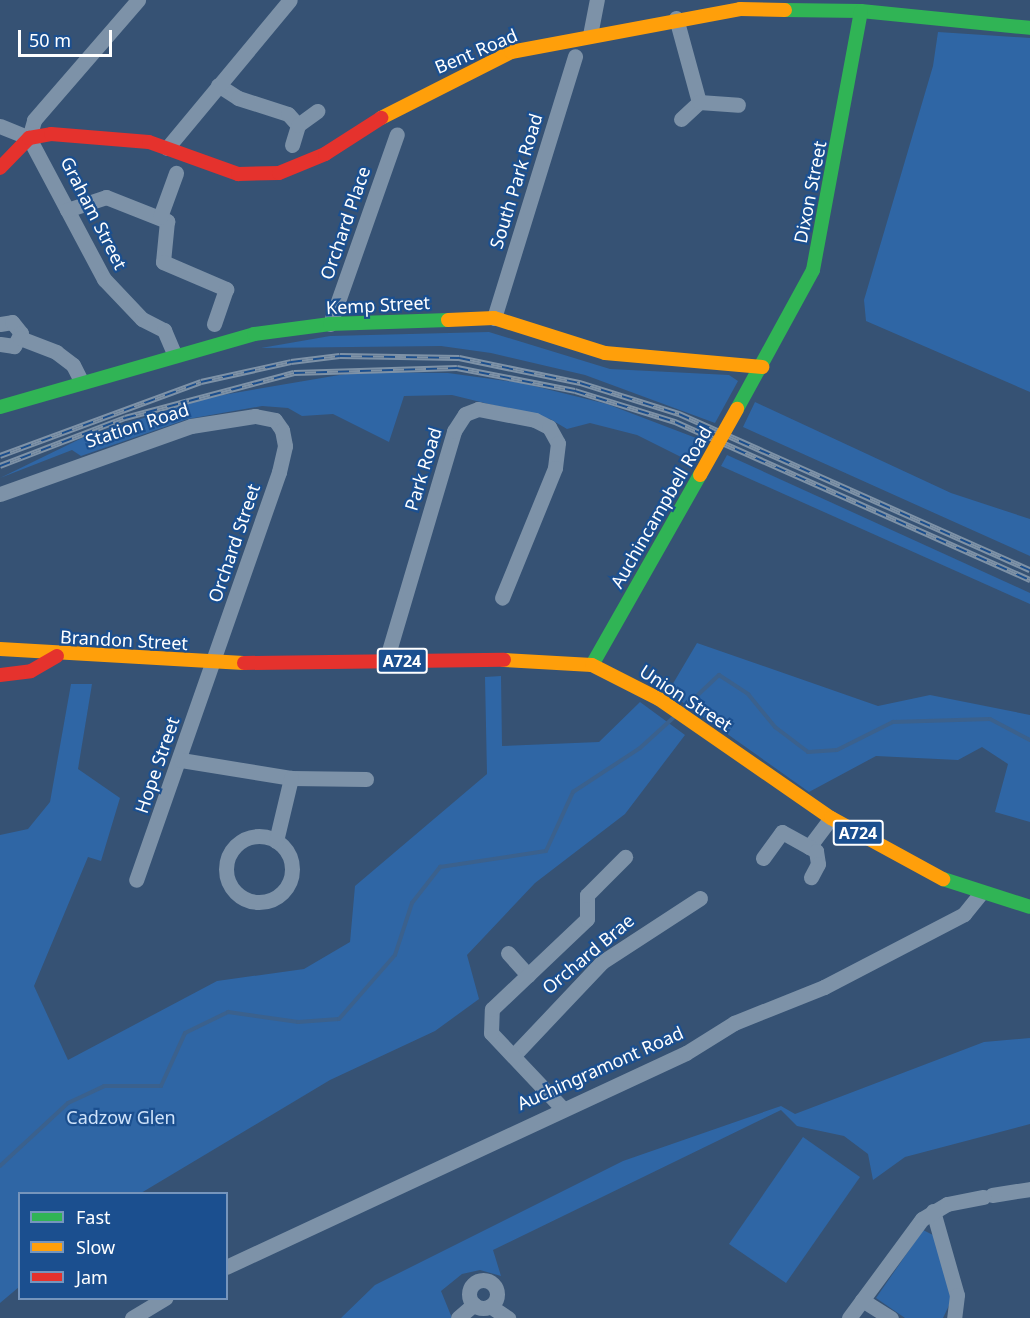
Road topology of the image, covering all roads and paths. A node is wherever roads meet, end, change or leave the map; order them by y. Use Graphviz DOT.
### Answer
graph roads {
  1 [pos="138,0"];
  2 [pos="290,0"];
  3 [pos="597,0"];
  4 [pos="863,6"];
  5 [pos="676,18"];
  6 [pos="1030,28"];
  7 [pos="590,35"];
  8 [pos="575,56"];
  9 [pos="218,85"];
  10 [pos="699,102"];
  11 [pos="738,105"];
  12 [pos="317,111"];
  13 [pos="681,119"];
  14 [pos="298,125"];
  15 [pos="0,126"];
  16 [pos="397,134"];
  17 [pos="29,138"];
  18 [pos="292,145"];
  19 [pos="167,148"];
  20 [pos="0,168"];
  21 [pos="176,173"];
  22 [pos="67,210"];
  23 [pos="160,217"];
  24 [pos="494,318"];
  25 [pos="0,324"];
  26 [pos="214,324"];
  27 [pos="330,324"];
  28 [pos="20,338"];
  29 [pos="0,344"];
  30 [pos="174,354"];
  31 [pos="762,367"];
  32 [pos="81,381"];
  33 [pos="0,407"];
  34 [pos="283,434"];
  35 [pos="0,494"];
  36 [pos="502,598"];
  37 [pos="0,649"];
  38 [pos="57,656"];
  39 [pos="386,661"];
  40 [pos="212,663"];
  41 [pos="592,665"];
  42 [pos="0,675"];
  43 [pos="181,760"];
  44 [pos="291,778"];
  45 [pos="366,779"];
  46 [pos="831,818"];
  47 [pos="276,841"];
  48 [pos="809,847"];
  49 [pos="625,857"];
  50 [pos="763,858"];
  51 [pos="811,877"];
  52 [pos="136,880"];
  53 [pos="981,893"];
  54 [pos="700,898"];
  55 [pos="1030,907"];
  56 [pos="508,953"];
  57 [pos="528,975"];
  58 [pos="514,1055"];
  59 [pos="562,1108"];
  60 [pos="1030,1189"];
  61 [pos="933,1211"];
  62 [pos="228,1266"];
  63 [pos="163,1300"];
  64 [pos="862,1300"];
  65 [pos="474,1304"];
  66 [pos="490,1306"];
  67 [pos="132,1318"];
  68 [pos="458,1318"];
  69 [pos="508,1318"];
  70 [pos="849,1318"];
  71 [pos="891,1318"];
  72 [pos="954,1318"];
  1 -- 17 [label="street"];
  2 -- 9 [label="street"];
  3 -- 7 [label="street"];
  4 -- 5 [label="street, Bent Road"];
  4 -- 6 [label="street, Bent Road"];
  4 -- 31 [label="street, Dixon Street"];
  5 -- 7 [label="street, Bent Road"];
  5 -- 10 [label="street"];
  7 -- 19 [label="street, Bent Road"];
  8 -- 24 [label="street, South Park Road"];
  9 -- 14 [label="street"];
  9 -- 19 [label="street"];
  10 -- 11 [label="street"];
  10 -- 13 [label="street"];
  12 -- 14 [label="street"];
  14 -- 18 [label="street"];
  15 -- 17 [label="street"];
  16 -- 27 [label="street, Orchard Place"];
  17 -- 19 [label="street, Bent Road"];
  17 -- 20 [label="street"];
  17 -- 22 [label="street, Graham Street"];
  21 -- 23 [label="street"];
  22 -- 23 [label="street"];
  22 -- 30 [label="street, Graham Street"];
  23 -- 26 [label="street"];
  24 -- 27 [label="street, Kemp Street"];
  24 -- 31 [label="street, Kemp Street"];
  25 -- 28 [label="street"];
  27 -- 30 [label="street, Kemp Street"];
  28 -- 29 [label="street"];
  28 -- 32 [label="street"];
  30 -- 32 [label="street, Kemp Street"];
  31 -- 41 [label="street, Auchincampbell Road, bridge"];
  32 -- 33 [label="street, Kemp Street"];
  34 -- 35 [label="street, Station Road"];
  34 -- 40 [label="street, Orchard Street"];
  36 -- 39 [label="street, Park Road"];
  37 -- 38 [label="street, Brandon Street / A724"];
  38 -- 40 [label="street, Brandon Street / A724"];
  38 -- 42 [label="street"];
  39 -- 40 [label="street, Union Street / A724"];
  39 -- 41 [label="street, Union Street / A724"];
  40 -- 43 [label="street, Hope Street"];
  41 -- 46 [label="street, Union Street / A724"];
  43 -- 44 [label="street"];
  43 -- 52 [label="street, Hope Street"];
  44 -- 45 [label="street"];
  44 -- 47 [label="street"];
  46 -- 48 [label="street"];
  46 -- 53 [label="street, Union Street / A724"];
  47 -- 47 [label="street"];
  48 -- 50 [label="street"];
  48 -- 51 [label="street"];
  49 -- 57 [label="street, Orchard Brae"];
  53 -- 55 [label="street, Union Street / A724"];
  53 -- 59 [label="street, Auchingramont Road"];
  54 -- 58 [label="street, Orchard Brae"];
  56 -- 57 [label="street, Orchard Brae"];
  57 -- 58 [label="street, Orchard Brae"];
  58 -- 59 [label="street, Orchard Brae"];
  59 -- 62 [label="street, Auchingramont Road"];
  60 -- 61 [label="street"];
  61 -- 64 [label="street"];
  61 -- 72 [label="street"];
  63 -- 67 [label="street"];
  64 -- 70 [label="street"];
  64 -- 71 [label="street"];
  65 -- 66 [label="street"];
  65 -- 66 [label="street"];
  65 -- 68 [label="street"];
  66 -- 69 [label="street"];
}
